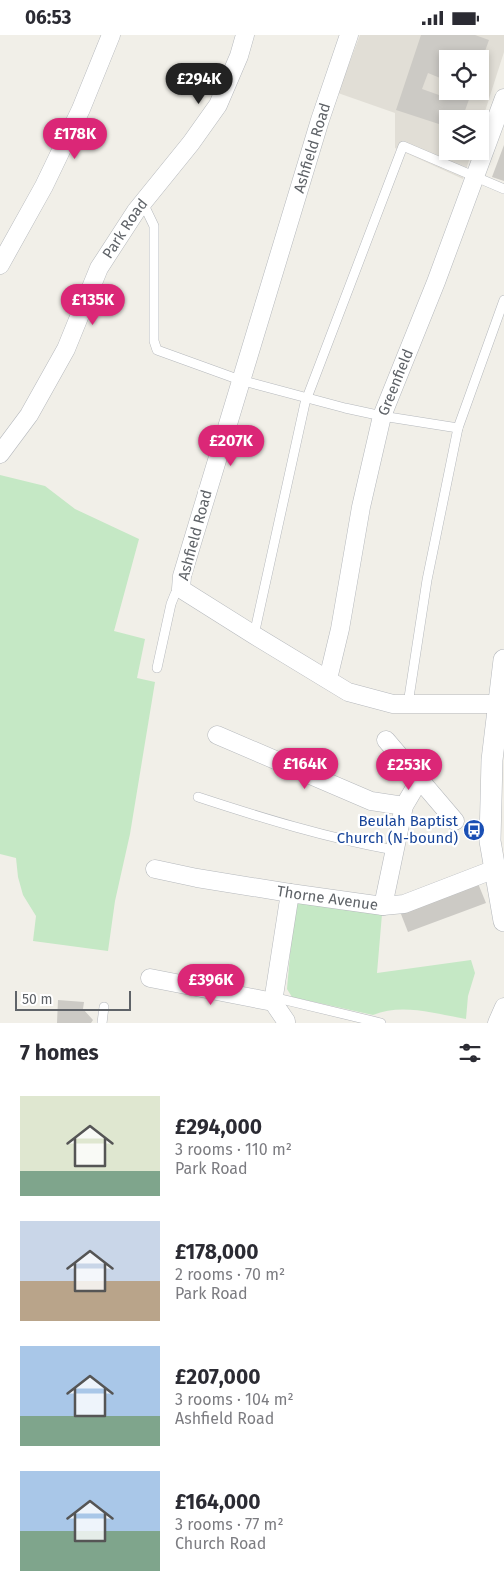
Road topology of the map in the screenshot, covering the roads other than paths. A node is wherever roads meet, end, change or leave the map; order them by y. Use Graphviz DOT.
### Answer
graph roads {
  1 [pos="112,35"];
  2 [pos="245,35"];
  3 [pos="349,35"];
  4 [pos="504,98"];
  5 [pos="476,177"];
  6 [pos="504,189"];
  7 [pos="143,203"];
  8 [pos="0,265"];
  9 [pos="504,301"];
  10 [pos="240,381"];
  11 [pos="307,398"];
  12 [pos="382,416"];
  13 [pos="458,427"];
  14 [pos="0,454"];
  15 [pos="182,589"];
  16 [pos="254,635"];
  17 [pos="504,660"];
  18 [pos="157,668"];
  19 [pos="328,679"];
  20 [pos="408,704"];
  21 [pos="498,704"];
  22 [pos="217,735"];
  23 [pos="386,740"];
  24 [pos="420,779"];
  25 [pos="198,797"];
  26 [pos="404,806"];
  27 [pos="455,821"];
  28 [pos="394,850"];
  29 [pos="155,869"];
  30 [pos="495,869"];
  31 [pos="290,893"];
  32 [pos="383,906"];
  33 [pos="504,921"];
  34 [pos="150,978"];
  35 [pos="273,1000"];
  36 [pos="104,1007"];
  37 [pos="504,1007"];
  38 [pos="102,1023"];
  39 [pos="286,1023"];
  40 [pos="381,1023"];
  41 [pos="497,1023"];
  1 -- 8 [label="street"];
  2 -- 7 [label="street, Park Road"];
  3 -- 10 [label="street, Ashfield Road"];
  4 -- 5 [label="street, Greenfield"];
  5 -- 6 [label="lane"];
  5 -- 11 [label="lane"];
  5 -- 12 [label="street, Greenfield"];
  7 -- 10 [label="lane"];
  7 -- 14 [label="street, Park Road"];
  9 -- 13 [label="lane"];
  10 -- 11 [label="lane"];
  10 -- 15 [label="street, Ashfield Road"];
  11 -- 12 [label="lane"];
  11 -- 16 [label="lane"];
  12 -- 13 [label="lane"];
  12 -- 19 [label="street, Greenfield"];
  13 -- 20 [label="lane"];
  15 -- 16 [label="street, Ashfield Road"];
  15 -- 18 [label="lane"];
  16 -- 19 [label="street, Ashfield Road"];
  17 -- 21 [label="street"];
  19 -- 20 [label="street, Ashfield Road"];
  20 -- 21 [label="street, Ashfield Road"];
  21 -- 30 [label="street"];
  22 -- 26 [label="street"];
  23 -- 24 [label="street"];
  24 -- 26 [label="street"];
  24 -- 27 [label="street"];
  25 -- 28 [label="lane"];
  26 -- 28 [label="street"];
  28 -- 32 [label="street"];
  29 -- 31 [label="street, Thorne Avenue"];
  30 -- 32 [label="street, Thorne Avenue"];
  30 -- 33 [label="street"];
  31 -- 32 [label="street, Thorne Avenue"];
  31 -- 35 [label="street"];
  34 -- 35 [label="street"];
  35 -- 39 [label="street"];
  35 -- 40 [label="lane"];
  36 -- 38 [label="lane"];
  37 -- 41 [label="street"];
}
